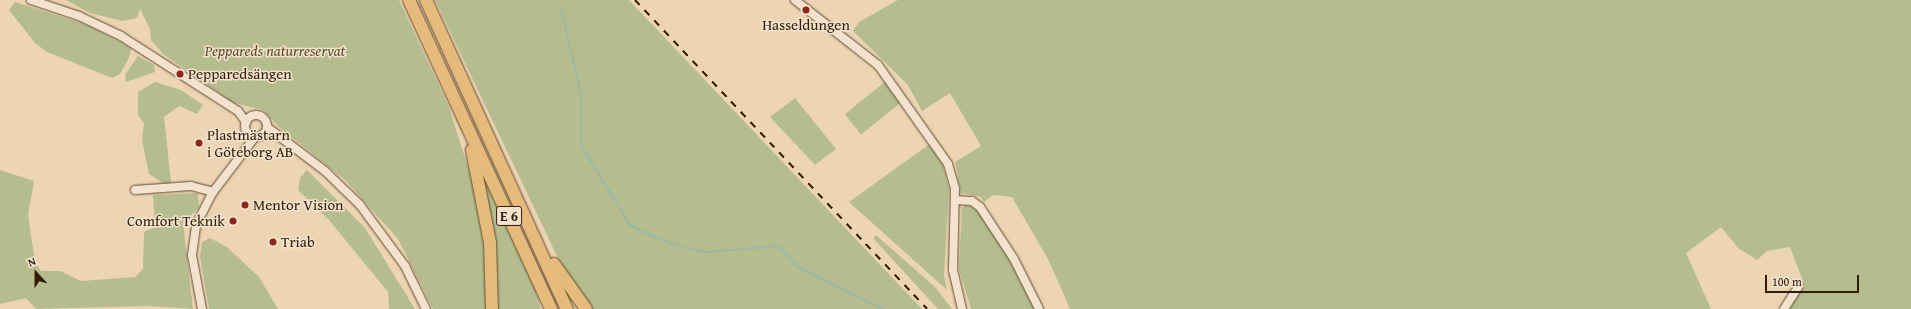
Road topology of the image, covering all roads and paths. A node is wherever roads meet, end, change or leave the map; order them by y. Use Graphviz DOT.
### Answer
graph roads {
  1 [pos="30,0"];
  2 [pos="409,0"];
  3 [pos="426,0"];
  4 [pos="795,0"];
  5 [pos="238,111"];
  6 [pos="253,115"];
  7 [pos="246,122"];
  8 [pos="465,124"];
  9 [pos="267,127"];
  10 [pos="247,131"];
  11 [pos="258,136"];
  12 [pos="284,142"];
  13 [pos="238,154"];
  14 [pos="135,190"];
  15 [pos="213,192"];
  16 [pos="956,200"];
  17 [pos="527,223"];
  18 [pos="1799,286"];
  19 [pos="202,309"];
  20 [pos="426,309"];
  21 [pos="492,309"];
  22 [pos="552,309"];
  23 [pos="567,309"];
  24 [pos="586,309"];
  25 [pos="962,309"];
  26 [pos="1039,309"];
  27 [pos="1784,309"];
  1 -- 5 [label="street"];
  2 -- 8 [label="highway, E 6"];
  3 -- 17 [label="highway, E 6"];
  4 -- 16 [label="street"];
  5 -- 6 [label="street"];
  5 -- 7 [label="street"];
  6 -- 7 [label="street"];
  6 -- 9 [label="street"];
  7 -- 10 [label="street"];
  8 -- 21 [label="highway"];
  8 -- 22 [label="highway, E 6"];
  9 -- 11 [label="street"];
  9 -- 12 [label="street"];
  10 -- 11 [label="street"];
  10 -- 13 [label="street"];
  11 -- 12 [label="street"];
  11 -- 13 [label="street"];
  12 -- 20 [label="street"];
  13 -- 15 [label="street"];
  14 -- 15 [label="street"];
  15 -- 19 [label="street"];
  16 -- 25 [label="street"];
  16 -- 26 [label="street"];
  17 -- 23 [label="highway, E 6"];
  17 -- 24 [label="highway"];
  18 -- 27 [label="street"];
}
